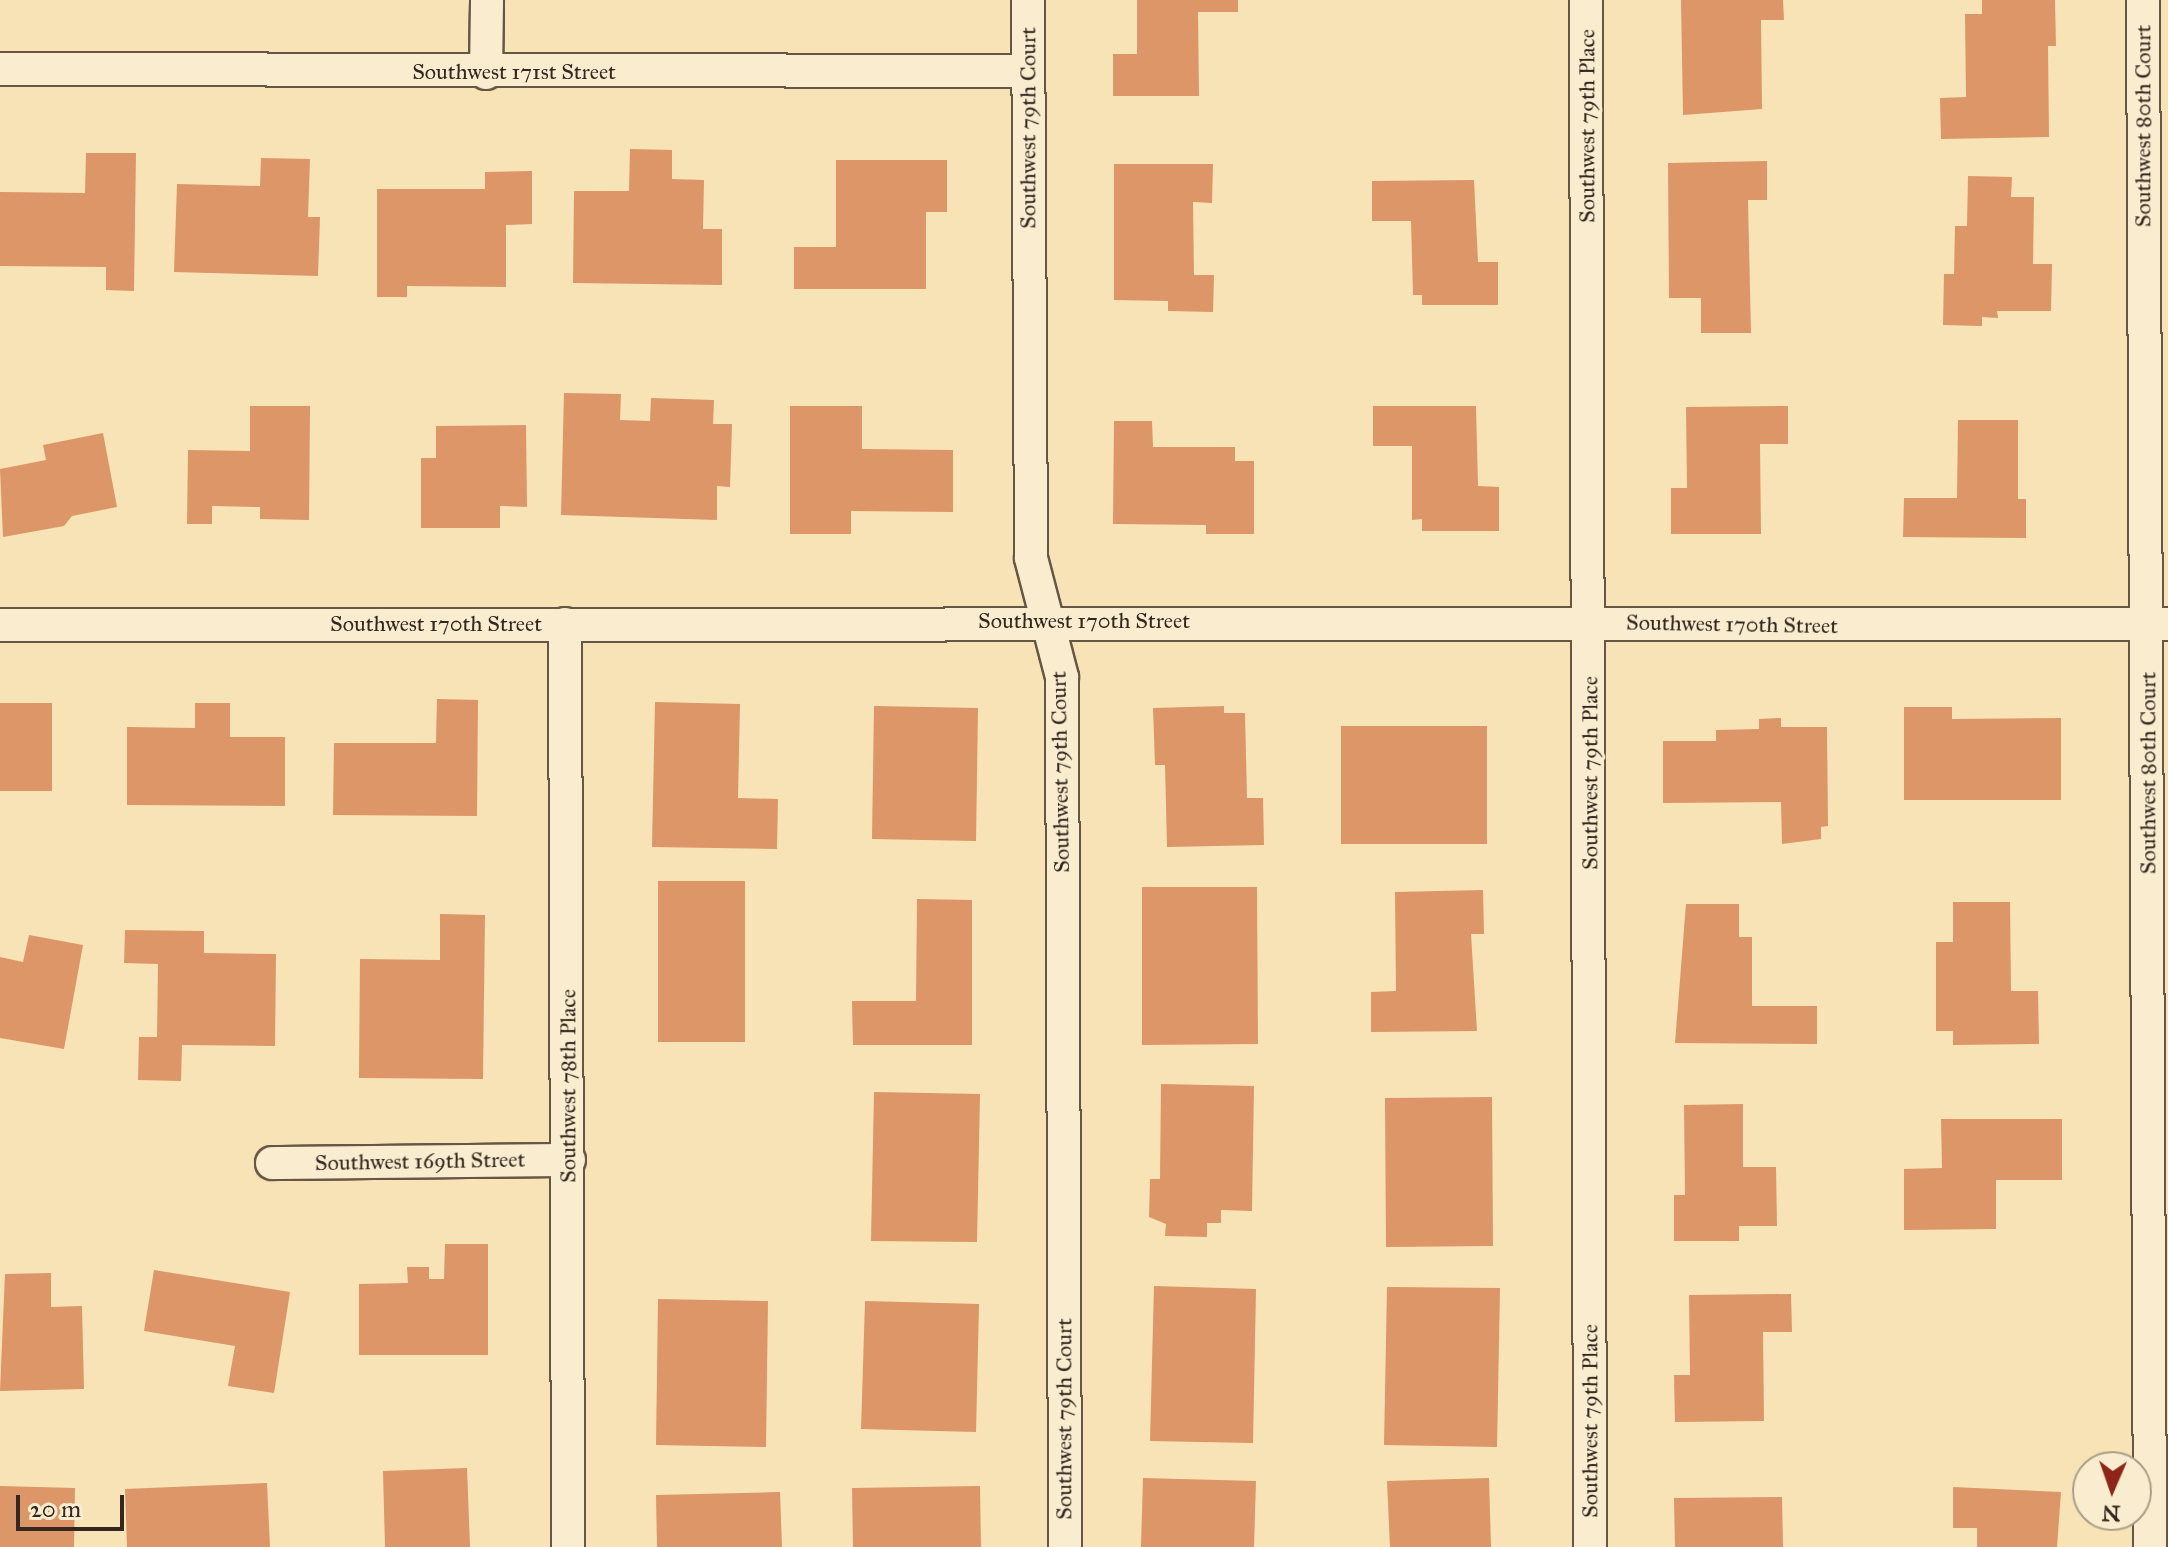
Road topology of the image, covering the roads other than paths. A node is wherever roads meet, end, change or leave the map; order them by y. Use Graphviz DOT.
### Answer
graph roads {
  1 [pos="487,0"];
  2 [pos="1028,0"];
  3 [pos="1586,0"];
  4 [pos="2143,0"];
  5 [pos="0,69"];
  6 [pos="1027,71"];
  7 [pos="486,73"];
  8 [pos="1048,621"];
  9 [pos="1590,622"];
  10 [pos="565,624"];
  11 [pos="2157,624"];
  12 [pos="0,625"];
  13 [pos="569,1160"];
  14 [pos="272,1163"];
  15 [pos="568,1547"];
  16 [pos="1065,1547"];
  17 [pos="1590,1547"];
  18 [pos="2150,1547"];
  1 -- 7 [label="street"];
  2 -- 6 [label="street, Southwest 79th Court"];
  3 -- 9 [label="street, Southwest 79th Place"];
  4 -- 11 [label="street, Southwest 80th Court"];
  5 -- 7 [label="street, Southwest 171st Street"];
  6 -- 7 [label="street, Southwest 171st Street"];
  6 -- 8 [label="street, Southwest 79th Court"];
  8 -- 9 [label="street, Southwest 170th Street"];
  8 -- 10 [label="street, Southwest 170th Street"];
  8 -- 16 [label="street, Southwest 79th Court"];
  9 -- 11 [label="street, Southwest 170th Street"];
  9 -- 17 [label="street, Southwest 79th Place"];
  10 -- 12 [label="street, Southwest 170th Street"];
  10 -- 13 [label="street, Southwest 78th Place"];
  11 -- 18 [label="street, Southwest 80th Court"];
  13 -- 14 [label="street, Southwest 169th Street"];
  13 -- 15 [label="street, Southwest 78th Place"];
}
